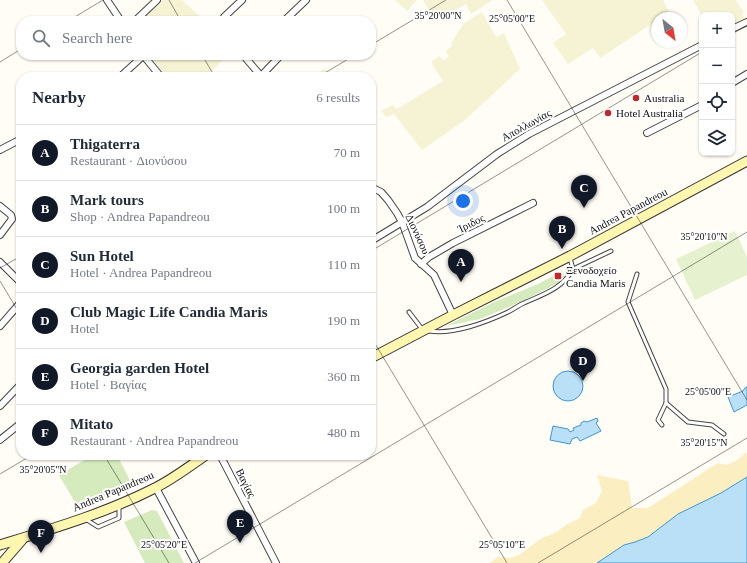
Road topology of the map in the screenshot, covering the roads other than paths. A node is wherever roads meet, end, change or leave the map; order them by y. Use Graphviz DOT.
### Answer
graph roads {
  1 [pos="107,0"];
  2 [pos="157,0"];
  3 [pos="242,0"];
  4 [pos="306,0"];
  5 [pos="118,16"];
  6 [pos="140,16"];
  7 [pos="225,16"];
  8 [pos="289,16"];
  9 [pos="747,22"];
  10 [pos="735,28"];
  11 [pos="699,47"];
  12 [pos="139,60"];
  13 [pos="148,60"];
  14 [pos="249,60"];
  15 [pos="276,60"];
  16 [pos="125,72"];
  17 [pos="156,72"];
  18 [pos="257,72"];
  19 [pos="265,72"];
  20 [pos="747,74"];
  21 [pos="735,81"];
  22 [pos="699,107"];
  23 [pos="647,133"];
  24 [pos="16,142"];
  25 [pos="0,150"];
  26 [pos="747,161"];
  27 [pos="376,190"];
  28 [pos="533,203"];
  29 [pos="0,206"];
  30 [pos="402,222"];
  31 [pos="0,235"];
  32 [pos="376,238"];
  33 [pos="610,251"];
  34 [pos="570,256"];
  35 [pos="0,262"];
  36 [pos="421,264"];
  37 [pos="573,269"];
  38 [pos="637,274"];
  39 [pos="16,278"];
  40 [pos="16,308"];
  41 [pos="409,312"];
  42 [pos="453,315"];
  43 [pos="0,326"];
  44 [pos="423,330"];
  45 [pos="376,355"];
  46 [pos="16,389"];
  47 [pos="666,403"];
  48 [pos="0,406"];
  49 [pos="662,425"];
  50 [pos="16,427"];
  51 [pos="724,434"];
  52 [pos="0,440"];
  53 [pos="198,460"];
  54 [pos="223,460"];
  55 [pos="156,488"];
  56 [pos="120,504"];
  57 [pos="83,518"];
  58 [pos="22,542"];
  59 [pos="0,546"];
  60 [pos="2,563"];
  61 [pos="8,563"];
  62 [pos="196,563"];
  63 [pos="276,563"];
  1 -- 5 [label="street"];
  2 -- 6 [label="street"];
  3 -- 7 [label="street"];
  4 -- 8 [label="street"];
  9 -- 10 [label="street"];
  11 -- 30 [label="street, Απολλωνίας"];
  12 -- 16 [label="street"];
  13 -- 17 [label="street"];
  14 -- 18 [label="street"];
  15 -- 19 [label="street"];
  20 -- 21 [label="street"];
  22 -- 23 [label="street"];
  24 -- 25 [label="street"];
  26 -- 34 [label="main road, Andrea Papandreou"];
  27 -- 30 [label="street, Διονύσου"];
  28 -- 36 [label="street, Ίριδος"];
  29 -- 31 [label="street"];
  30 -- 32 [label="street, Απολλωνίας"];
  30 -- 36 [label="street, Διονύσου"];
  33 -- 37 [label="lane"];
  34 -- 37 [label="lane"];
  34 -- 42 [label="main road, Andrea Papandreou"];
  35 -- 39 [label="street"];
  36 -- 42 [label="street, Διονύσου"];
  37 -- 44 [label="lane"];
  38 -- 47 [label="lane"];
  40 -- 43 [label="street"];
  41 -- 44 [label="lane"];
  42 -- 44 [label="main road, Andrea Papandreou"];
  44 -- 45 [label="main road, Andrea Papandreou"];
  46 -- 48 [label="street"];
  47 -- 49 [label="lane"];
  47 -- 51 [label="lane"];
  50 -- 52 [label="street"];
  53 -- 55 [label="main road, Andrea Papandreou"];
  54 -- 63 [label="street, Βαγίας"];
  55 -- 56 [label="main road, Andrea Papandreou"];
  55 -- 62 [label="street"];
  56 -- 57 [label="main road, Andrea Papandreou"];
  56 -- 57 [label="lane"];
  57 -- 58 [label="main road, Andrea Papandreou"];
  58 -- 59 [label="main road, Andrea Papandreou"];
  58 -- 60 [label="main road"];
  58 -- 61 [label="street"];
}
